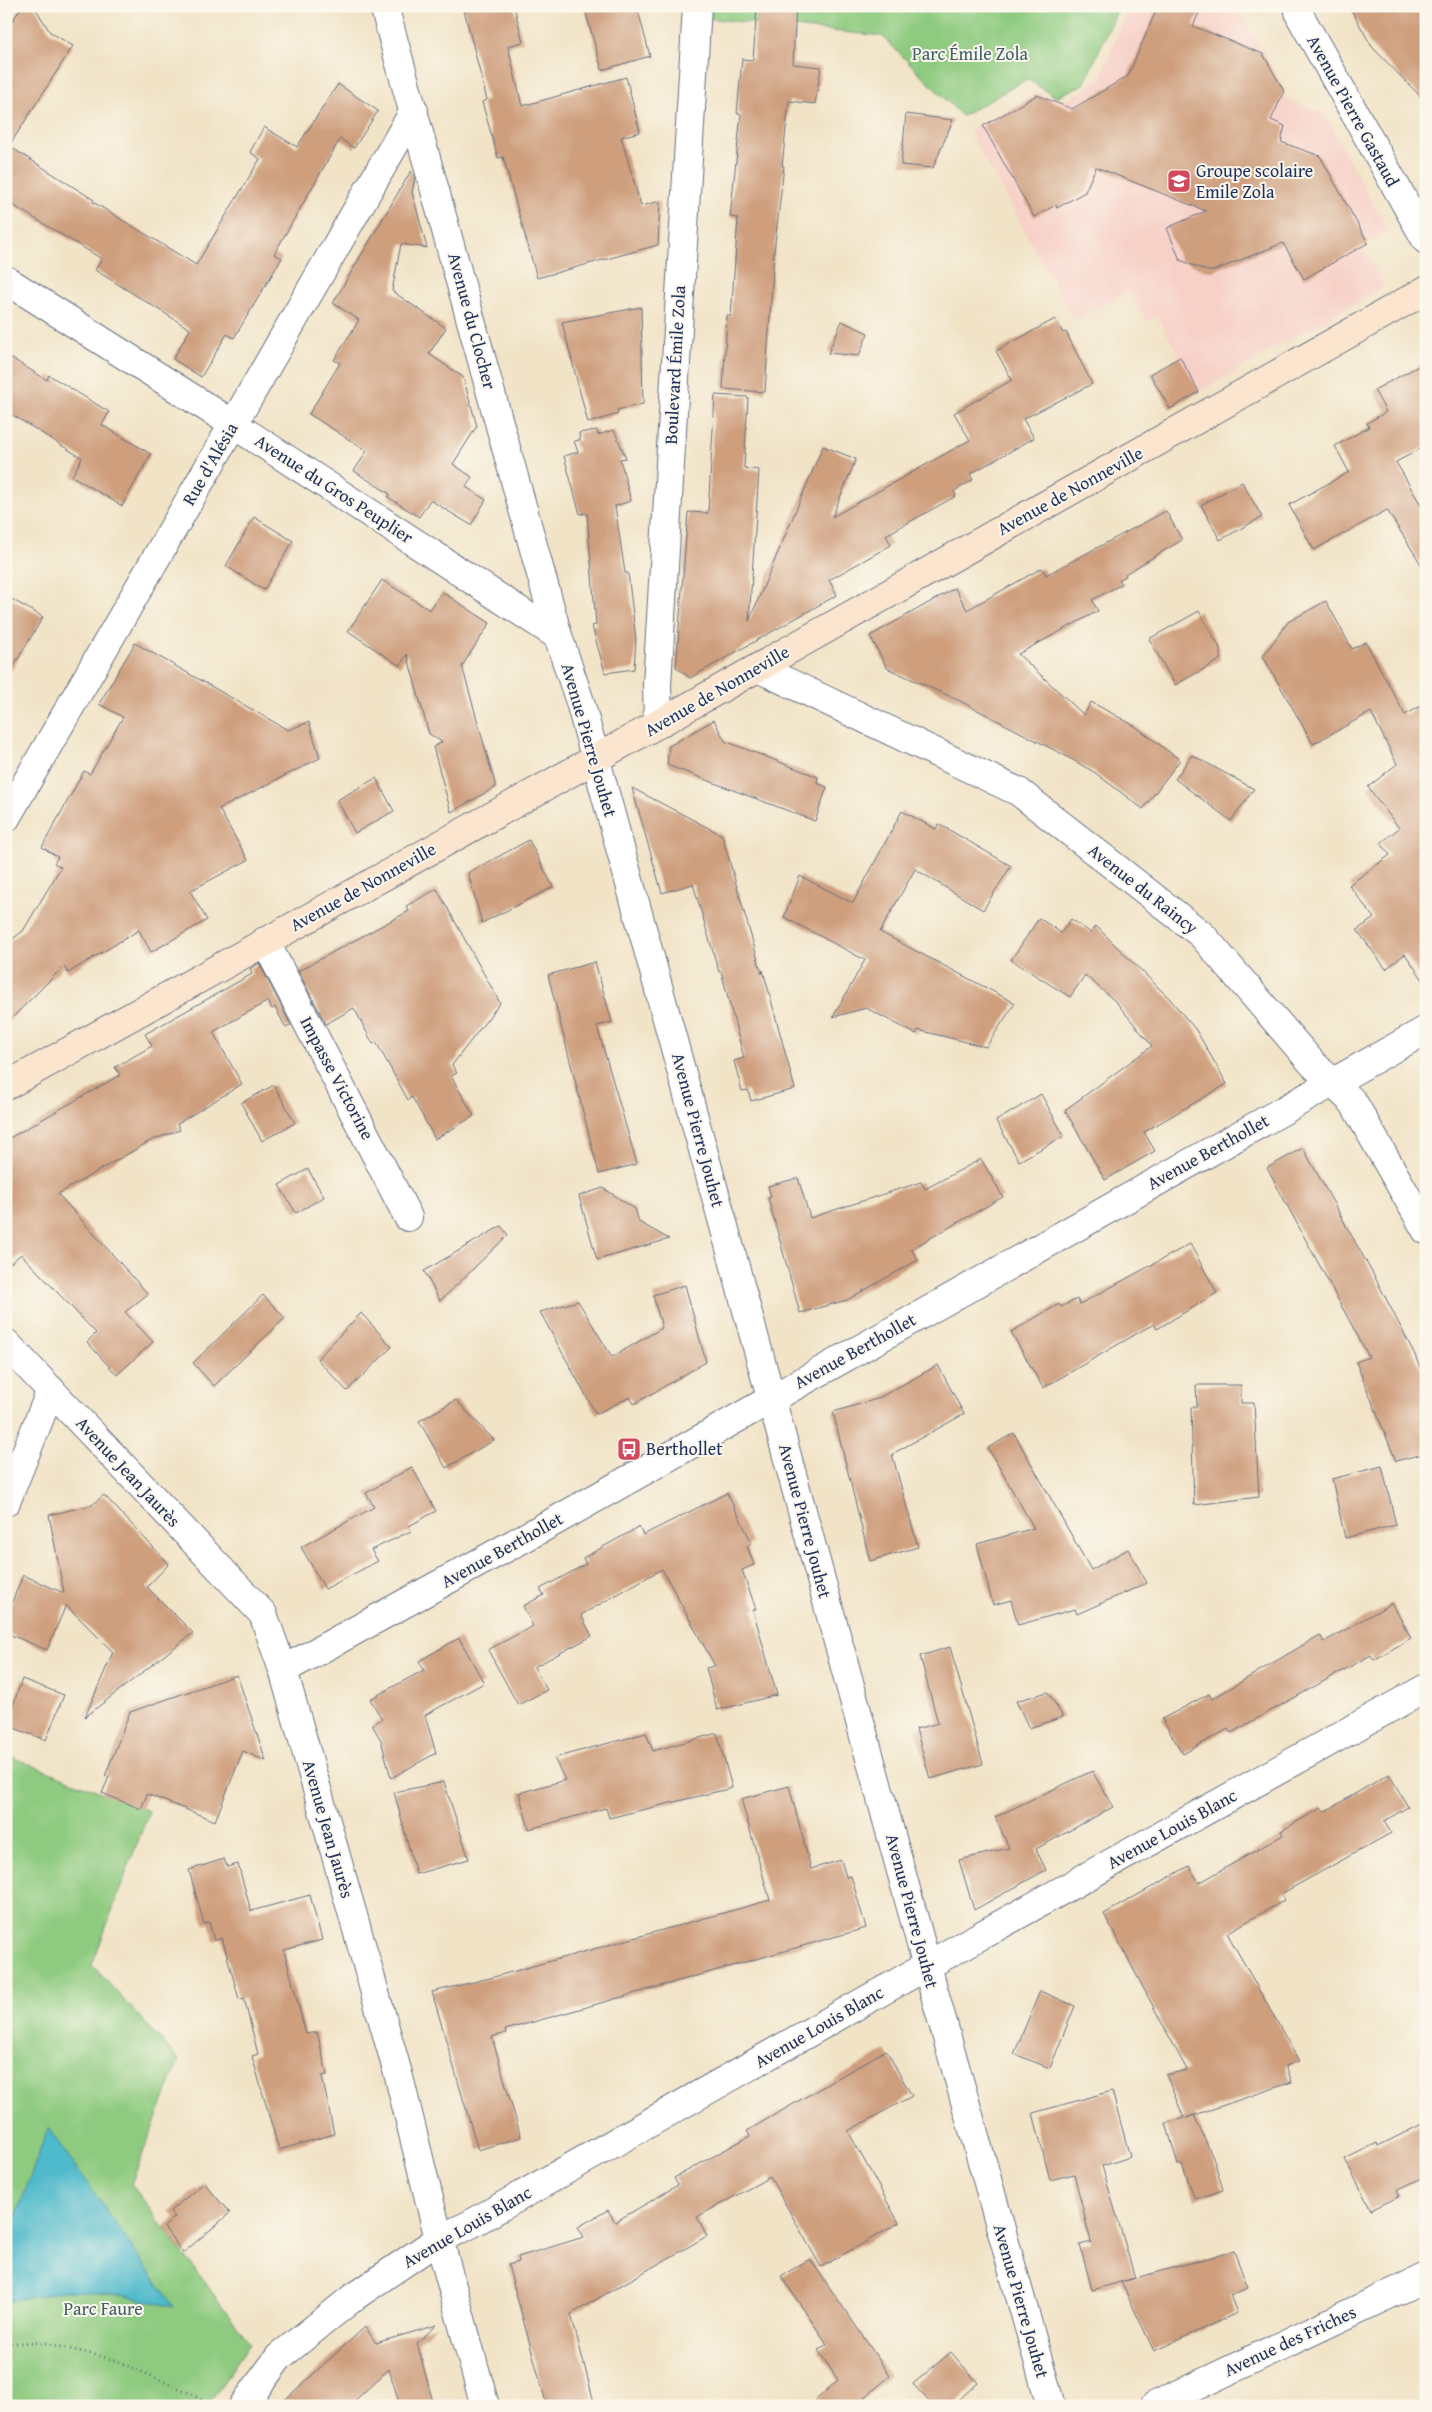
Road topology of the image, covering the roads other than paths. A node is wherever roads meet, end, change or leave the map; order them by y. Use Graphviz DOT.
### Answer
graph roads {
  1 [pos="384,6"];
  2 [pos="697,6"];
  3 [pos="1298,6"];
  4 [pos="414,111"];
  5 [pos="1426,240"];
  6 [pos="6,280"];
  7 [pos="1426,290"];
  8 [pos="233,424"];
  9 [pos="558,636"];
  10 [pos="758,668"];
  11 [pos="658,724"];
  12 [pos="596,759"];
  13 [pos="6,818"];
  14 [pos="265,941"];
  15 [pos="1426,1030"];
  16 [pos="1333,1082"];
  17 [pos="6,1086"];
  18 [pos="408,1217"];
  19 [pos="1426,1230"];
  20 [pos="6,1343"];
  21 [pos="51,1390"];
  22 [pos="772,1398"];
  23 [pos="6,1502"];
  24 [pos="283,1670"];
  25 [pos="1426,1688"];
  26 [pos="927,1966"];
  27 [pos="442,2237"];
  28 [pos="1426,2277"];
  29 [pos="1169,2403"];
  30 [pos="243,2406"];
  31 [pos="485,2406"];
  32 [pos="1051,2406"];
  1 -- 4 [label="street, Avenue du Clocher"];
  2 -- 11 [label="street, Boulevard Émile Zola"];
  3 -- 5 [label="street, Avenue Pierre Gastaud"];
  4 -- 8 [label="street, Rue d'Alésia"];
  4 -- 9 [label="street, Avenue du Clocher"];
  6 -- 8 [label="street, Avenue du Gros Peuplier"];
  7 -- 10 [label="street, Avenue de Nonneville"];
  8 -- 9 [label="street, Avenue du Gros Peuplier"];
  8 -- 13 [label="street, Rue d'Alésia"];
  9 -- 12 [label="street, Avenue Pierre Jouhet"];
  10 -- 11 [label="street, Avenue de Nonneville"];
  10 -- 16 [label="street, Avenue du Raincy"];
  11 -- 12 [label="street, Avenue de Nonneville"];
  12 -- 14 [label="street, Avenue de Nonneville"];
  12 -- 22 [label="street, Avenue Pierre Jouhet"];
  14 -- 17 [label="street, Avenue de Nonneville"];
  14 -- 18 [label="street, Impasse Victorine"];
  15 -- 16 [label="street, Avenue Berthollet"];
  16 -- 19 [label="street, Avenue du Raincy"];
  16 -- 22 [label="street, Avenue Berthollet"];
  20 -- 21 [label="street, Avenue Jean Jaurès"];
  21 -- 23 [label="street"];
  21 -- 24 [label="street, Avenue Jean Jaurès"];
  22 -- 24 [label="street, Avenue Berthollet"];
  22 -- 26 [label="street, Avenue Pierre Jouhet"];
  24 -- 27 [label="street, Avenue Jean Jaurès"];
  25 -- 26 [label="street, Avenue Louis Blanc"];
  26 -- 27 [label="street, Avenue Louis Blanc"];
  26 -- 32 [label="street, Avenue Pierre Jouhet"];
  27 -- 30 [label="street, Avenue Louis Blanc"];
  27 -- 31 [label="street, Avenue Jean Jaurès"];
  28 -- 29 [label="street, Avenue des Friches"];
}
